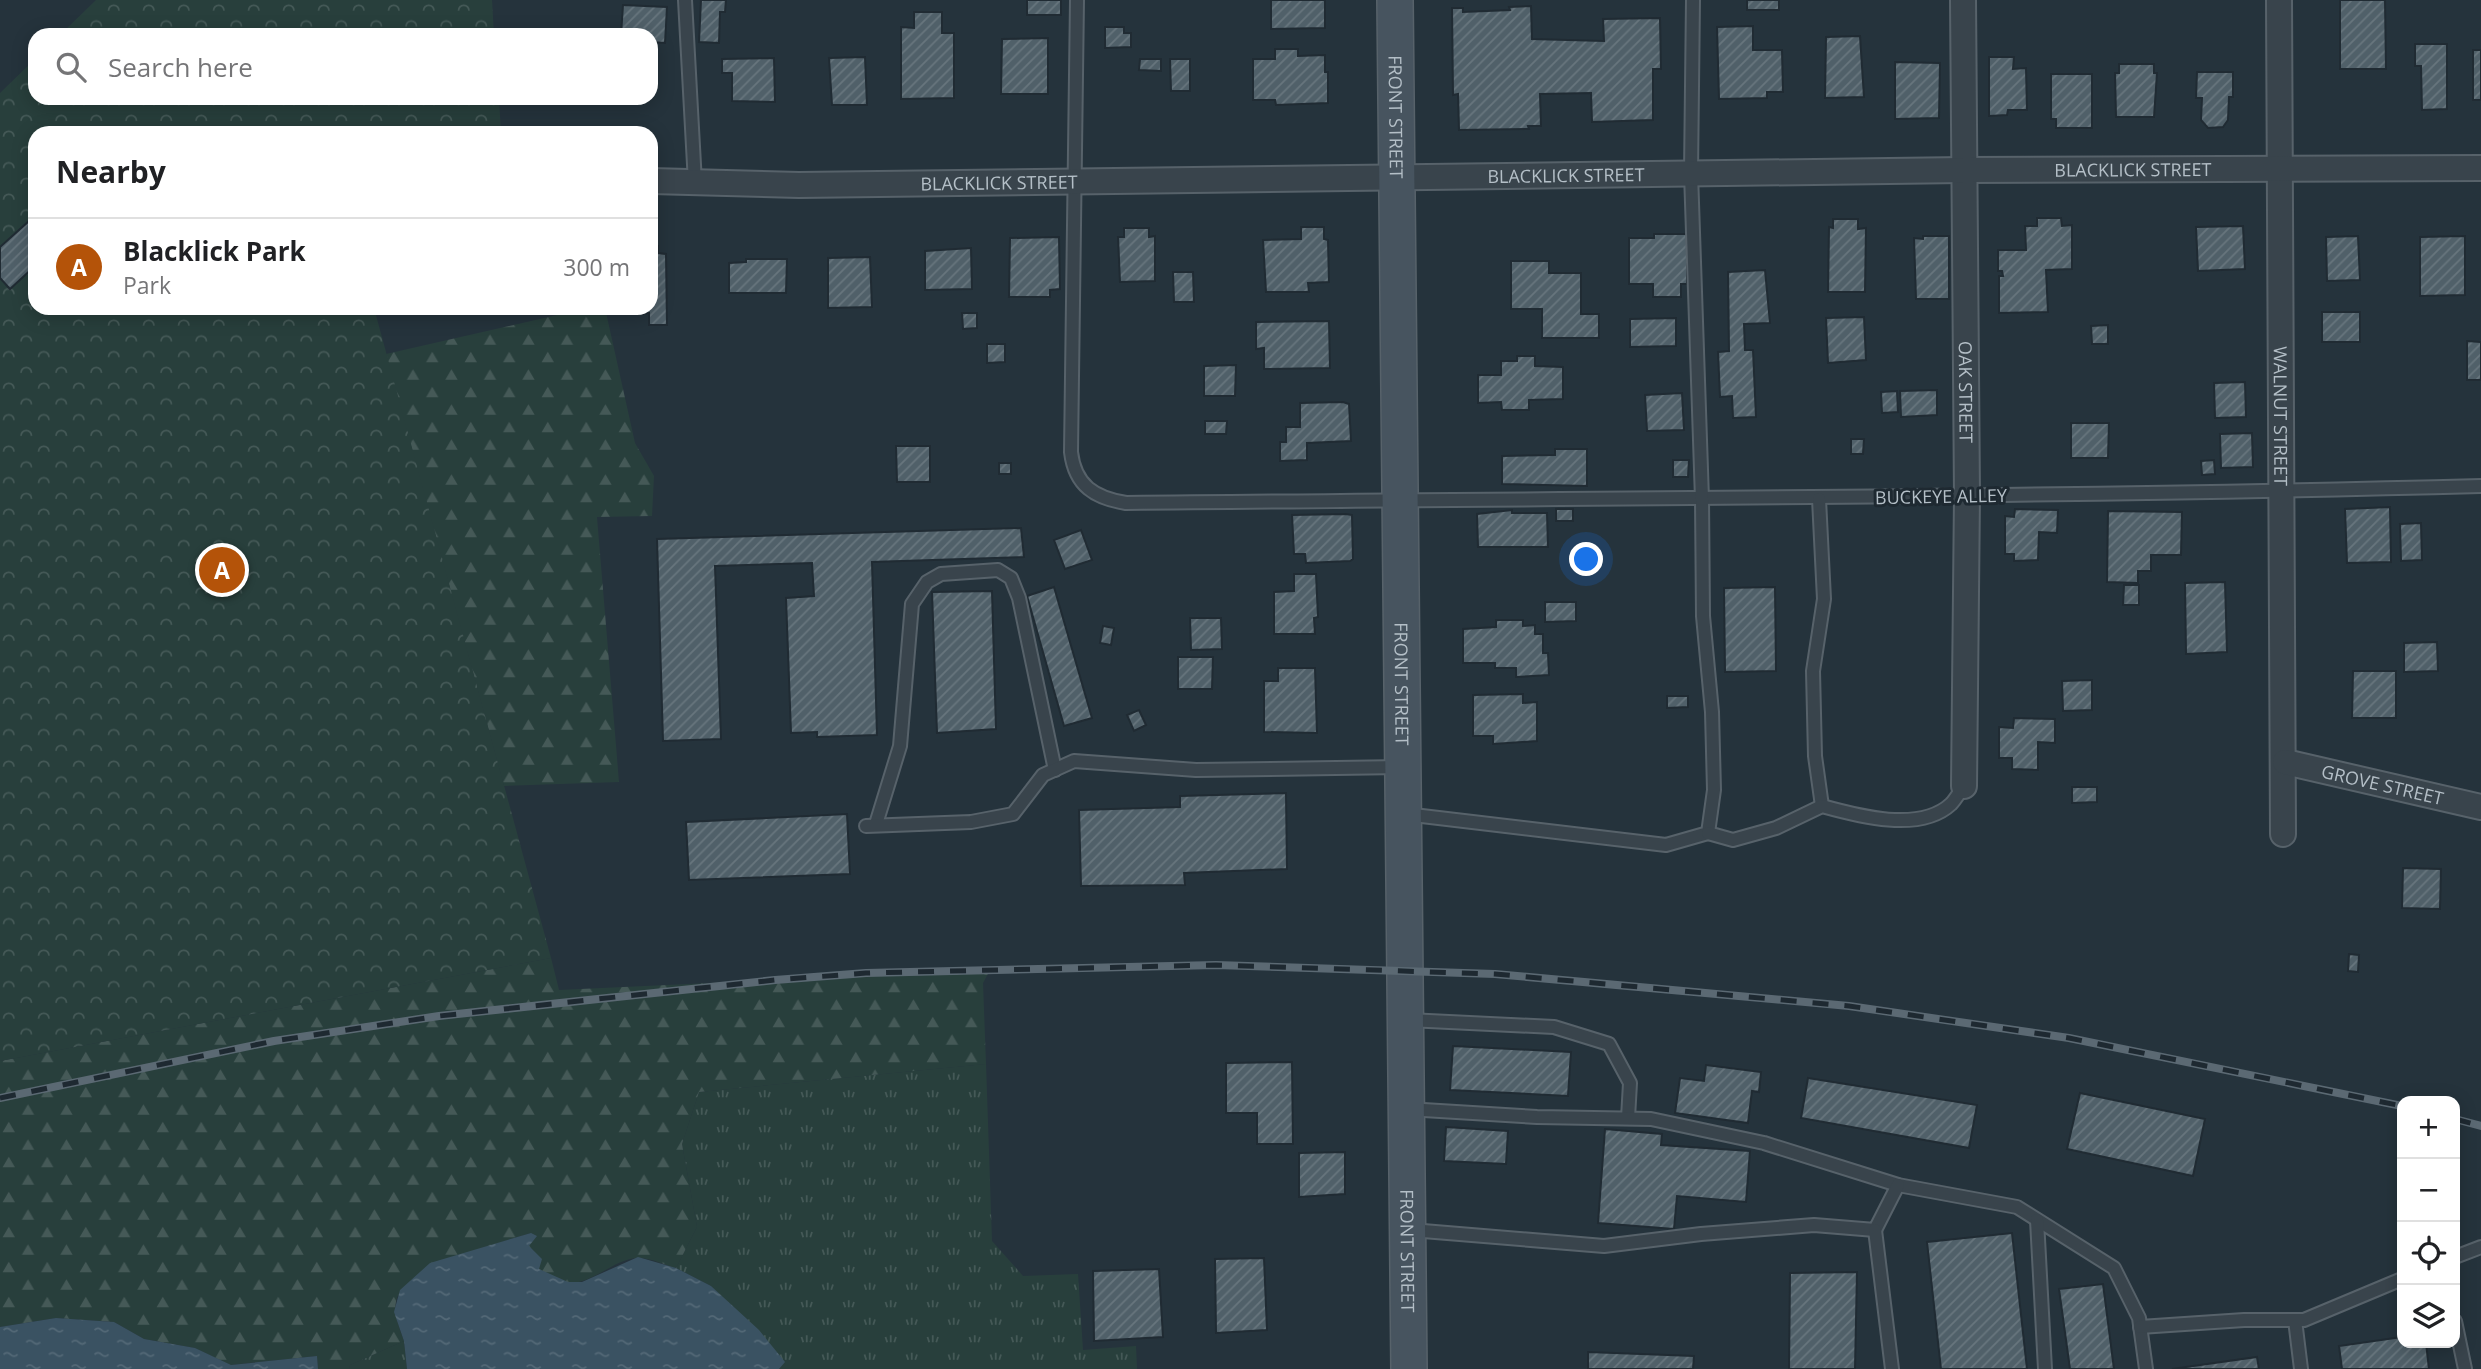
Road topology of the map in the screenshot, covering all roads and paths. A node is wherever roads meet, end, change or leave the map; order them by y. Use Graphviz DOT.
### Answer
graph roads {
  1 [pos="685,0"];
  2 [pos="1077,0"];
  3 [pos="1395,0"];
  4 [pos="1693,0"];
  5 [pos="1962,0"];
  6 [pos="2279,0"];
  7 [pos="2481,168"];
  8 [pos="1963,170"];
  9 [pos="2280,171"];
  10 [pos="1691,173"];
  11 [pos="1396,176"];
  12 [pos="1077,179"];
  13 [pos="658,181"];
  14 [pos="695,183"];
  15 [pos="2481,486"];
  16 [pos="2281,492"];
  17 [pos="1967,495"];
  18 [pos="1401,499"];
  19 [pos="1702,499"];
  20 [pos="1819,499"];
  21 [pos="2285,762"];
  22 [pos="1403,767"];
  23 [pos="1055,770"];
  24 [pos="1964,786"];
  25 [pos="1822,806"];
  26 [pos="2481,807"];
  27 [pos="1403,814"];
  28 [pos="1708,833"];
  29 [pos="2283,834"];
  30 [pos="1406,1020"];
  31 [pos="1407,1109"];
  32 [pos="1628,1118"];
  33 [pos="1898,1185"];
  34 [pos="2037,1220"];
  35 [pos="1407,1230"];
  36 [pos="1875,1230"];
  37 [pos="2481,1247"];
  38 [pos="2460,1255"];
  39 [pos="2397,1281"];
  40 [pos="2295,1320"];
  41 [pos="2140,1328"];
  42 [pos="2460,1345"];
  43 [pos="1409,1369"];
  44 [pos="1892,1369"];
  45 [pos="2045,1369"];
  46 [pos="2146,1369"];
  47 [pos="2301,1369"];
  48 [pos="2465,1369"];
  1 -- 14 [label="lane"];
  2 -- 12 [label="lane, BUCKEYE ALLEY"];
  3 -- 11 [label="street, FRONT STREET"];
  4 -- 10 [label="lane"];
  5 -- 8 [label="street, OAK STREET"];
  6 -- 9 [label="street, WALNUT STREET"];
  7 -- 9 [label="street, BLACKLICK STREET"];
  8 -- 9 [label="street, BLACKLICK STREET"];
  8 -- 10 [label="street, BLACKLICK STREET"];
  8 -- 17 [label="street, OAK STREET"];
  9 -- 16 [label="street, WALNUT STREET"];
  10 -- 11 [label="street, BLACKLICK STREET"];
  10 -- 19 [label="lane"];
  11 -- 12 [label="street, BLACKLICK STREET"];
  11 -- 18 [label="street, FRONT STREET"];
  12 -- 14 [label="street, BLACKLICK STREET"];
  12 -- 18 [label="lane, BUCKEYE ALLEY"];
  13 -- 14 [label="street, BLACKLICK STREET"];
  15 -- 16 [label="lane, BUCKEYE ALLEY"];
  16 -- 17 [label="lane, BUCKEYE ALLEY"];
  16 -- 21 [label="street, WALNUT STREET"];
  17 -- 20 [label="lane, BUCKEYE ALLEY"];
  17 -- 24 [label="street, OAK STREET"];
  18 -- 19 [label="lane, BUCKEYE ALLEY"];
  18 -- 22 [label="street, FRONT STREET"];
  19 -- 20 [label="lane, BUCKEYE ALLEY"];
  19 -- 28 [label="lane"];
  20 -- 25 [label="lane"];
  21 -- 26 [label="street, GROVE STREET"];
  21 -- 29 [label="street, WALNUT STREET"];
  22 -- 23 [label="lane"];
  22 -- 27 [label="street, FRONT STREET"];
  23 -- 23 [label="lane"];
  24 -- 25 [label="lane"];
  25 -- 28 [label="lane"];
  27 -- 28 [label="lane"];
  27 -- 30 [label="street, FRONT STREET"];
  30 -- 31 [label="street, FRONT STREET"];
  30 -- 32 [label="lane"];
  31 -- 32 [label="lane"];
  31 -- 35 [label="street, FRONT STREET"];
  32 -- 33 [label="lane"];
  33 -- 34 [label="lane"];
  33 -- 36 [label="lane"];
  34 -- 41 [label="lane"];
  34 -- 45 [label="lane"];
  35 -- 36 [label="lane"];
  35 -- 43 [label="street, FRONT STREET"];
  36 -- 44 [label="lane"];
  37 -- 38 [label="lane"];
  39 -- 40 [label="lane"];
  40 -- 41 [label="lane"];
  40 -- 47 [label="lane"];
  41 -- 46 [label="lane"];
  42 -- 48 [label="lane"];
}
